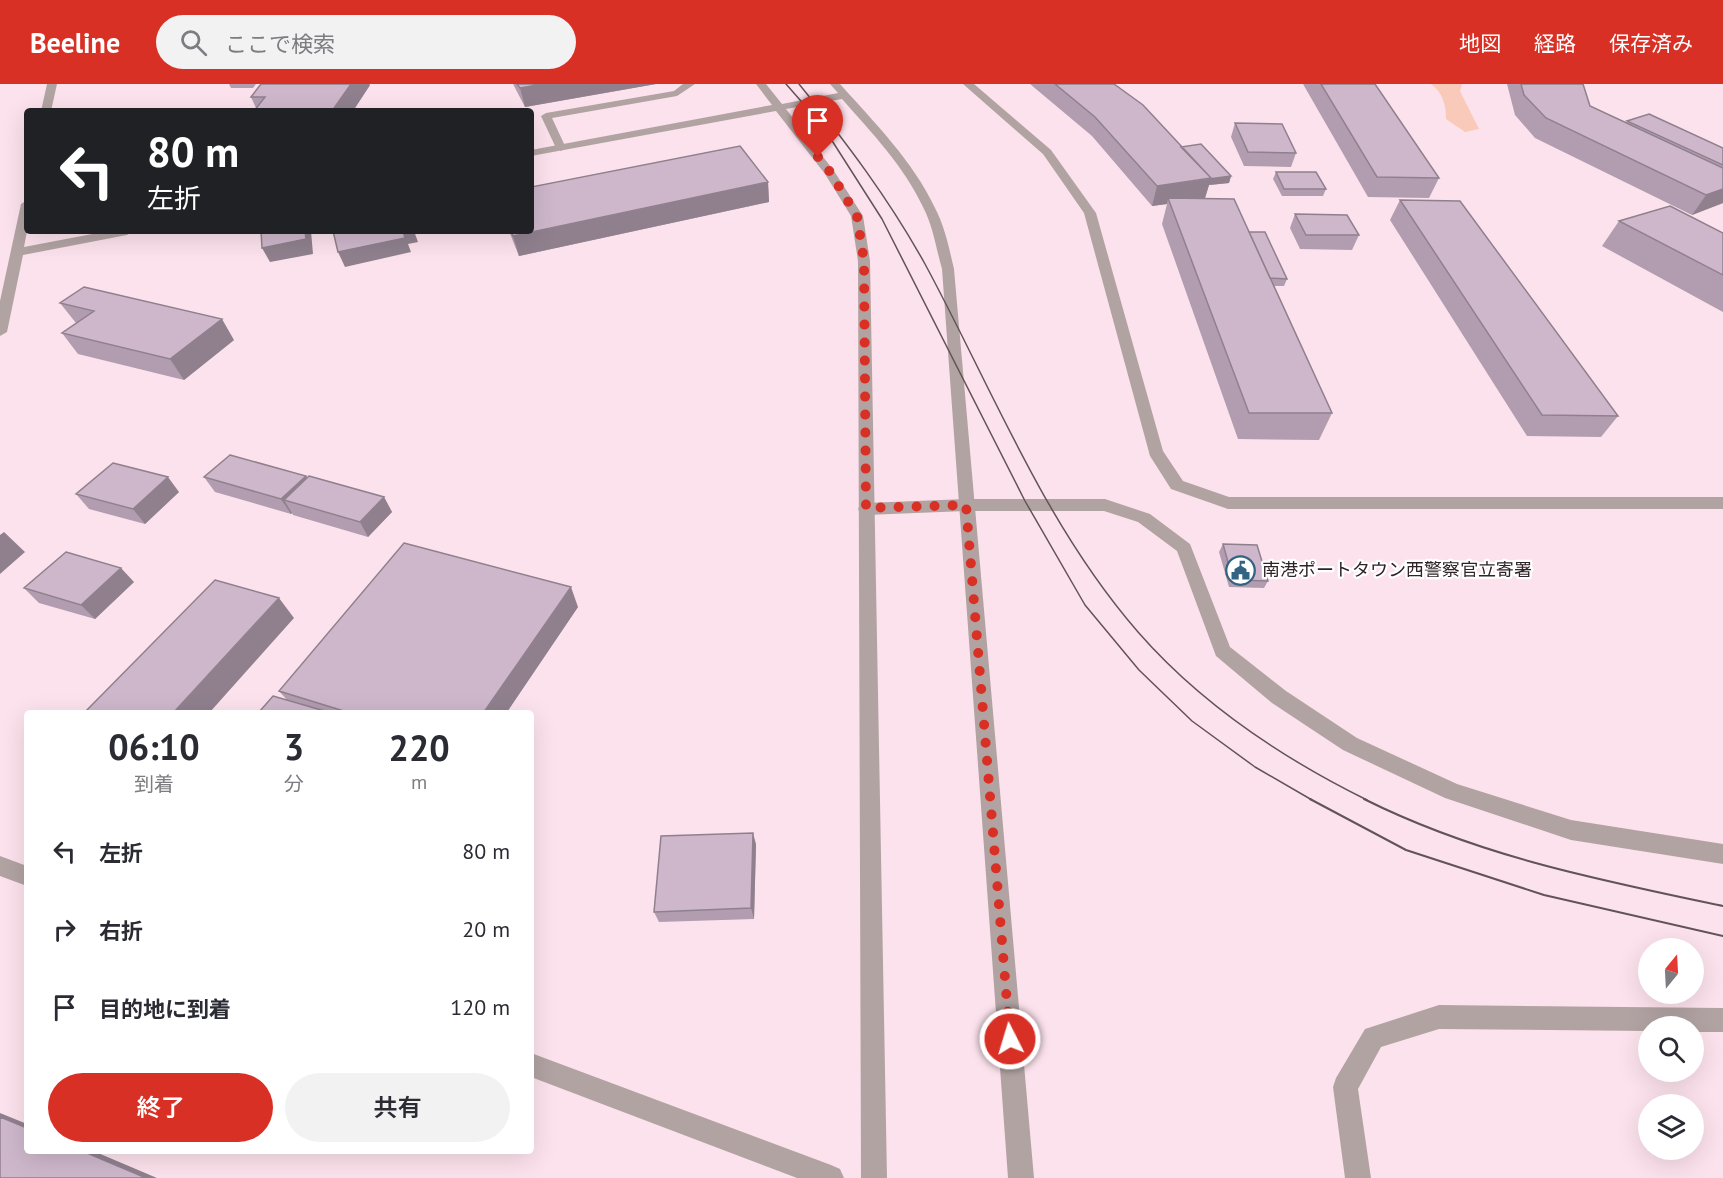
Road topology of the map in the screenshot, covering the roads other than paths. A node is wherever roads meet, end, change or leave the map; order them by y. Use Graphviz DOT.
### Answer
graph roads {
  1 [pos="52,84"];
  2 [pos="690,84"];
  3 [pos="760,84"];
  4 [pos="968,84"];
  5 [pos="840,90"];
  6 [pos="539,105"];
  7 [pos="47,108"];
  8 [pos="778,108"];
  9 [pos="546,116"];
  10 [pos="561,148"];
  11 [pos="534,152"];
  12 [pos="24,218"];
  13 [pos="111,234"];
  14 [pos="17,252"];
  15 [pos="0,332"];
  16 [pos="1723,503"];
  17 [pos="966,505"];
  18 [pos="866,508"];
  19 [pos="1723,854"];
  20 [pos="0,866"];
  21 [pos="24,875"];
  22 [pos="1723,1020"];
  23 [pos="534,1066"];
  24 [pos="831,1178"];
  25 [pos="874,1178"];
  26 [pos="1021,1178"];
  27 [pos="1358,1178"];
  1 -- 7 [label="street"];
  2 -- 9 [label="street"];
  3 -- 8 [label="street"];
  4 -- 16 [label="street"];
  5 -- 8 [label="street"];
  5 -- 17 [label="street"];
  6 -- 9 [label="street"];
  8 -- 10 [label="street"];
  8 -- 18 [label="street"];
  9 -- 10 [label="street"];
  10 -- 11 [label="street"];
  12 -- 14 [label="street"];
  13 -- 14 [label="street"];
  14 -- 15 [label="street"];
  17 -- 18 [label="street"];
  17 -- 19 [label="street"];
  17 -- 26 [label="street"];
  18 -- 25 [label="street"];
  20 -- 21 [label="street"];
  22 -- 27 [label="street"];
  23 -- 24 [label="street"];
}
